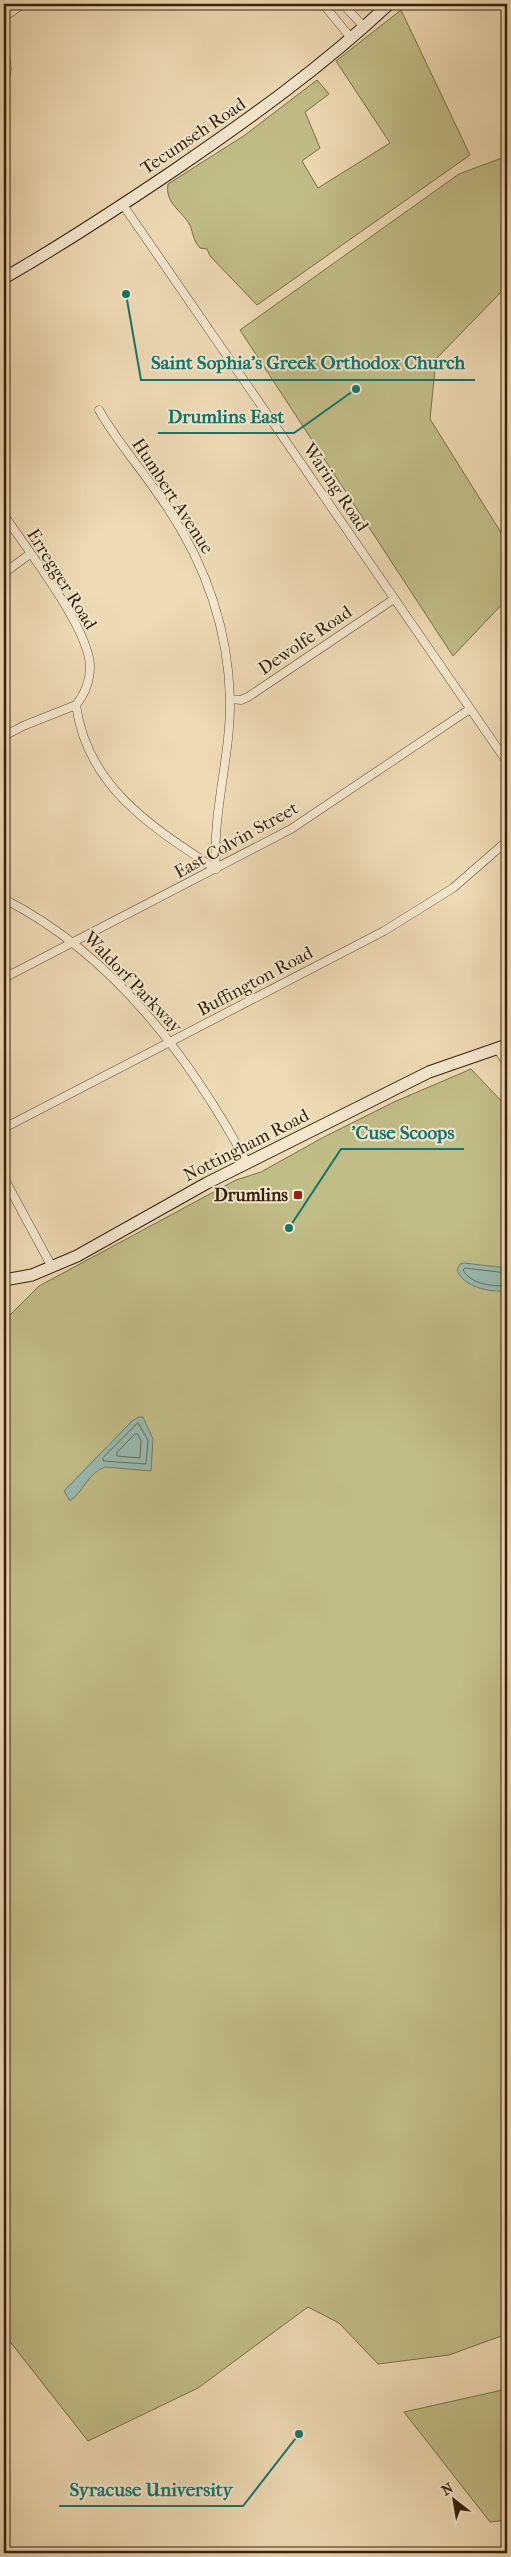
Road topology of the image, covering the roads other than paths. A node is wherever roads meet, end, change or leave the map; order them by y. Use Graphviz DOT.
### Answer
graph roads {
  1 [pos="23,4"];
  2 [pos="323,4"];
  3 [pos="343,4"];
  4 [pos="389,4"];
  5 [pos="4,17"];
  6 [pos="364,27"];
  7 [pos="351,38"];
  8 [pos="4,46"];
  9 [pos="4,85"];
  10 [pos="123,205"];
  11 [pos="4,278"];
  12 [pos="99,410"];
  13 [pos="4,515"];
  14 [pos="30,554"];
  15 [pos="4,573"];
  16 [pos="394,599"];
  17 [pos="230,699"];
  18 [pos="76,705"];
  19 [pos="470,709"];
  20 [pos="4,736"];
  21 [pos="507,762"];
  22 [pos="507,841"];
  23 [pos="216,869"];
  24 [pos="4,899"];
  25 [pos="73,942"];
  26 [pos="4,978"];
  27 [pos="171,1042"];
  28 [pos="502,1046"];
  29 [pos="507,1064"];
  30 [pos="4,1128"];
  31 [pos="247,1163"];
  32 [pos="4,1178"];
  33 [pos="52,1267"];
  34 [pos="4,1280"];
  1 -- 5 [label="street"];
  2 -- 7 [label="street"];
  3 -- 6 [label="street"];
  4 -- 6 [label="street, Tecumseh Road"];
  6 -- 7 [label="street, Tecumseh Road"];
  7 -- 10 [label="street, Tecumseh Road"];
  8 -- 9 [label="street"];
  10 -- 11 [label="street, Tecumseh Road"];
  10 -- 16 [label="street, Waring Road"];
  12 -- 17 [label="street, Humbert Avenue"];
  13 -- 14 [label="street, Erregger Road"];
  14 -- 15 [label="street"];
  14 -- 18 [label="street, Erregger Road"];
  16 -- 17 [label="street, Dewolfe Road"];
  16 -- 19 [label="street, Waring Road"];
  17 -- 23 [label="street, Humbert Avenue"];
  18 -- 20 [label="street"];
  18 -- 23 [label="street"];
  19 -- 21 [label="street, Waring Road"];
  19 -- 23 [label="street, East Colvin Street"];
  22 -- 27 [label="street, Buffington Road"];
  23 -- 25 [label="street, East Colvin Street"];
  24 -- 25 [label="street, Waldorf Parkway"];
  25 -- 26 [label="street, East Colvin Street"];
  25 -- 27 [label="street, Waldorf Parkway"];
  27 -- 30 [label="street, Buffington Road"];
  27 -- 31 [label="street, Waldorf Parkway"];
  28 -- 29 [label="street"];
  28 -- 31 [label="street, Nottingham Road"];
  31 -- 33 [label="street, Nottingham Road"];
  32 -- 33 [label="street"];
  33 -- 34 [label="street, Nottingham Road"];
}
